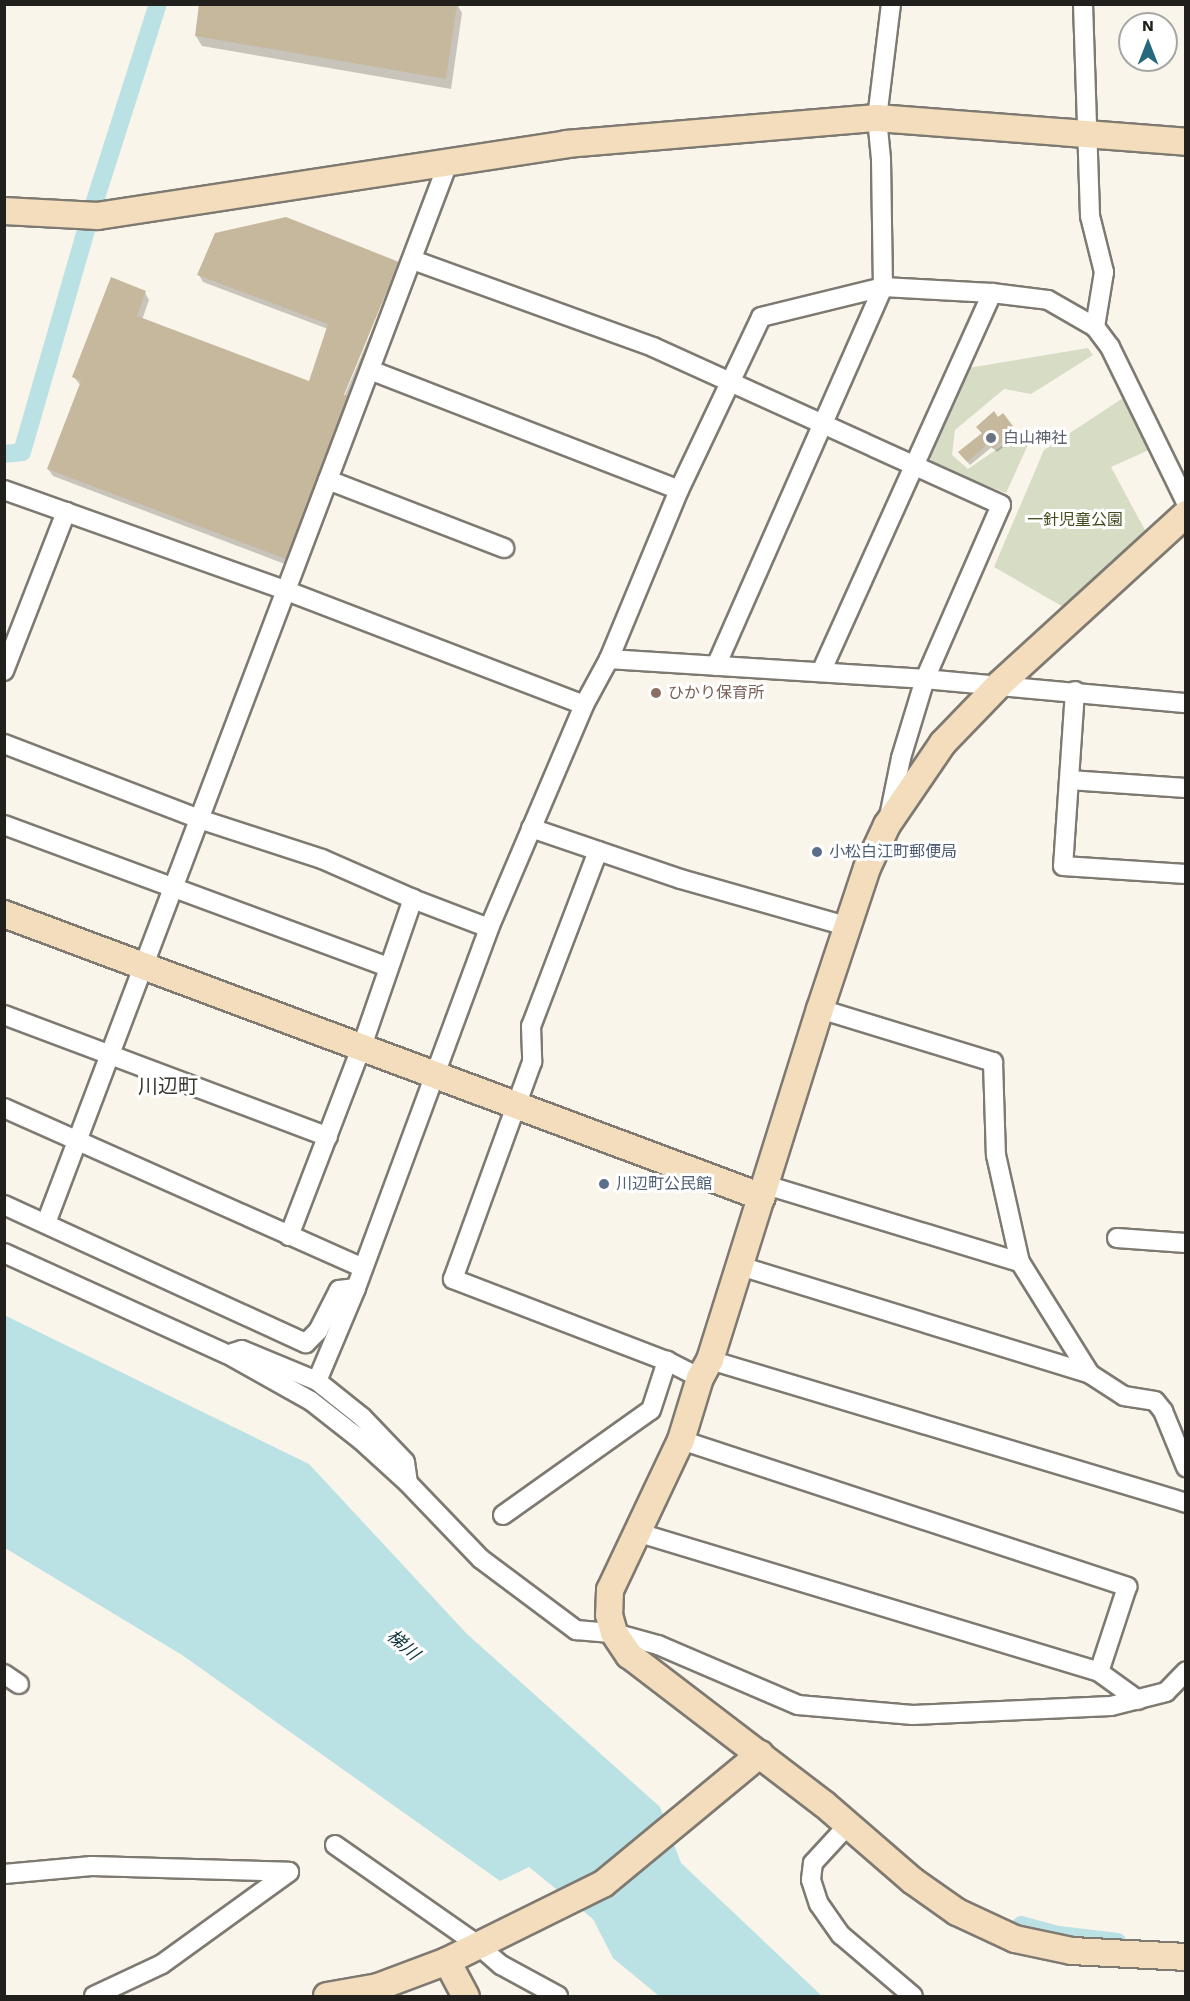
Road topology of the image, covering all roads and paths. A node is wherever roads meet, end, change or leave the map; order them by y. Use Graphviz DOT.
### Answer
graph roads {
  1 [pos="891,4"];
  2 [pos="1083,4"];
  3 [pos="878,118"];
  4 [pos="1086,133"];
  5 [pos="1185,142"];
  6 [pos="448,164"];
  7 [pos="4,211"];
  8 [pos="413,260"];
  9 [pos="883,287"];
  10 [pos="992,293"];
  11 [pos="1095,327"];
  12 [pos="370,370"];
  13 [pos="730,382"];
  14 [pos="822,424"];
  15 [pos="914,465"];
  16 [pos="328,480"];
  17 [pos="4,490"];
  18 [pos="680,490"];
  19 [pos="1185,502"];
  20 [pos="66,512"];
  21 [pos="1185,514"];
  22 [pos="504,548"];
  23 [pos="287,591"];
  24 [pos="609,659"];
  25 [pos="716,666"];
  26 [pos="4,671"];
  27 [pos="821,672"];
  28 [pos="925,679"];
  29 [pos="999,685"];
  30 [pos="1076,691"];
  31 [pos="1185,703"];
  32 [pos="584,705"];
  33 [pos="4,744"];
  34 [pos="1069,780"];
  35 [pos="1185,788"];
  36 [pos="199,819"];
  37 [pos="4,825"];
  38 [pos="887,825"];
  39 [pos="531,828"];
  40 [pos="598,851"];
  41 [pos="1185,874"];
  42 [pos="172,888"];
  43 [pos="413,899"];
  44 [pos="4,914"];
  45 [pos="849,927"];
  46 [pos="489,928"];
  47 [pos="143,966"];
  48 [pos="387,967"];
  49 [pos="820,1009"];
  50 [pos="4,1015"];
  51 [pos="362,1046"];
  52 [pos="110,1055"];
  53 [pos="435,1074"];
  54 [pos="517,1107"];
  55 [pos="4,1108"];
  56 [pos="328,1137"];
  57 [pos="77,1141"];
  58 [pos="764,1191"];
  59 [pos="4,1205"];
  60 [pos="46,1223"];
  61 [pos="289,1236"];
  62 [pos="1117,1238"];
  63 [pos="1185,1243"];
  64 [pos="4,1253"];
  65 [pos="1020,1262"];
  66 [pos="740,1266"];
  67 [pos="363,1269"];
  68 [pos="356,1288"];
  69 [pos="227,1354"];
  70 [pos="667,1361"];
  71 [pos="705,1369"];
  72 [pos="1090,1374"];
  73 [pos="317,1382"];
  74 [pos="681,1440"];
  75 [pos="1185,1467"];
  76 [pos="408,1483"];
  77 [pos="1185,1503"];
  78 [pos="503,1515"];
  79 [pos="636,1532"];
  80 [pos="614,1633"];
  81 [pos="1185,1671"];
  82 [pos="1099,1672"];
  83 [pos="1138,1700"];
  84 [pos="760,1754"];
  85 [pos="848,1825"];
  86 [pos="335,1845"];
  87 [pos="4,1874"];
  88 [pos="487,1942"];
  89 [pos="1185,1957"];
  90 [pos="447,1961"];
  91 [pos="94,1996"];
  92 [pos="327,1996"];
  93 [pos="466,1996"];
  94 [pos="558,1996"];
  95 [pos="913,1996"];
  1 -- 3 [label="street"];
  2 -- 4 [label="street"];
  3 -- 4 [label="street"];
  3 -- 6 [label="street"];
  3 -- 9 [label="street"];
  4 -- 5 [label="street"];
  4 -- 11 [label="street"];
  6 -- 7 [label="street"];
  6 -- 8 [label="street"];
  8 -- 12 [label="street"];
  8 -- 13 [label="street"];
  9 -- 10 [label="street"];
  9 -- 13 [label="street"];
  9 -- 14 [label="street"];
  10 -- 11 [label="street"];
  10 -- 15 [label="street"];
  11 -- 19 [label="street"];
  12 -- 16 [label="street"];
  12 -- 18 [label="street"];
  13 -- 14 [label="street"];
  13 -- 18 [label="street"];
  14 -- 15 [label="street"];
  14 -- 25 [label="street"];
  15 -- 27 [label="street"];
  15 -- 28 [label="street"];
  16 -- 22 [label="street"];
  16 -- 23 [label="street"];
  17 -- 20 [label="street"];
  18 -- 24 [label="street"];
  20 -- 23 [label="street"];
  20 -- 26 [label="street"];
  21 -- 29 [label="street"];
  23 -- 32 [label="street"];
  23 -- 36 [label="street"];
  24 -- 25 [label="street"];
  24 -- 32 [label="street"];
  25 -- 27 [label="street"];
  27 -- 28 [label="street"];
  28 -- 29 [label="street"];
  28 -- 38 [label="street"];
  29 -- 30 [label="street"];
  29 -- 38 [label="street"];
  30 -- 31 [label="street"];
  30 -- 34 [label="street"];
  32 -- 39 [label="street"];
  33 -- 36 [label="street"];
  34 -- 35 [label="street"];
  34 -- 41 [label="street"];
  36 -- 42 [label="street"];
  36 -- 43 [label="street"];
  37 -- 42 [label="street"];
  38 -- 45 [label="street"];
  39 -- 40 [label="street"];
  39 -- 46 [label="street"];
  40 -- 45 [label="street"];
  40 -- 54 [label="street"];
  42 -- 47 [label="street"];
  42 -- 48 [label="street"];
  43 -- 46 [label="street"];
  43 -- 48 [label="street"];
  44 -- 47 [label="street"];
  45 -- 49 [label="street"];
  46 -- 53 [label="street"];
  47 -- 51 [label="street"];
  47 -- 52 [label="street"];
  48 -- 51 [label="street"];
  49 -- 58 [label="street"];
  49 -- 65 [label="street"];
  50 -- 52 [label="street"];
  51 -- 53 [label="street"];
  51 -- 56 [label="street"];
  52 -- 56 [label="street"];
  52 -- 57 [label="street"];
  53 -- 54 [label="street"];
  53 -- 67 [label="street"];
  54 -- 58 [label="street"];
  54 -- 70 [label="street"];
  55 -- 57 [label="street"];
  56 -- 61 [label="street"];
  57 -- 60 [label="street"];
  57 -- 61 [label="street"];
  58 -- 65 [label="street"];
  58 -- 66 [label="street"];
  59 -- 60 [label="street"];
  60 -- 68 [label="street"];
  61 -- 67 [label="street"];
  62 -- 63 [label="street"];
  64 -- 69 [label="street"];
  65 -- 72 [label="street"];
  66 -- 71 [label="street"];
  66 -- 72 [label="street"];
  67 -- 68 [label="street"];
  68 -- 73 [label="street"];
  69 -- 73 [label="street"];
  69 -- 76 [label="street"];
  70 -- 71 [label="street"];
  70 -- 78 [label="street"];
  71 -- 74 [label="street"];
  71 -- 77 [label="street"];
  72 -- 75 [label="street"];
  73 -- 76 [label="street"];
  74 -- 79 [label="street"];
  74 -- 82 [label="street"];
  76 -- 80 [label="street"];
  79 -- 80 [label="street"];
  79 -- 82 [label="street"];
  80 -- 83 [label="street"];
  80 -- 84 [label="street"];
  81 -- 83 [label="street"];
  82 -- 83 [label="street"];
  84 -- 85 [label="street"];
  84 -- 88 [label="street"];
  85 -- 89 [label="street"];
  85 -- 95 [label="street"];
  86 -- 88 [label="street"];
  87 -- 91 [label="street"];
  88 -- 90 [label="street"];
  88 -- 94 [label="street"];
  90 -- 92 [label="street"];
  90 -- 93 [label="street"];
}
